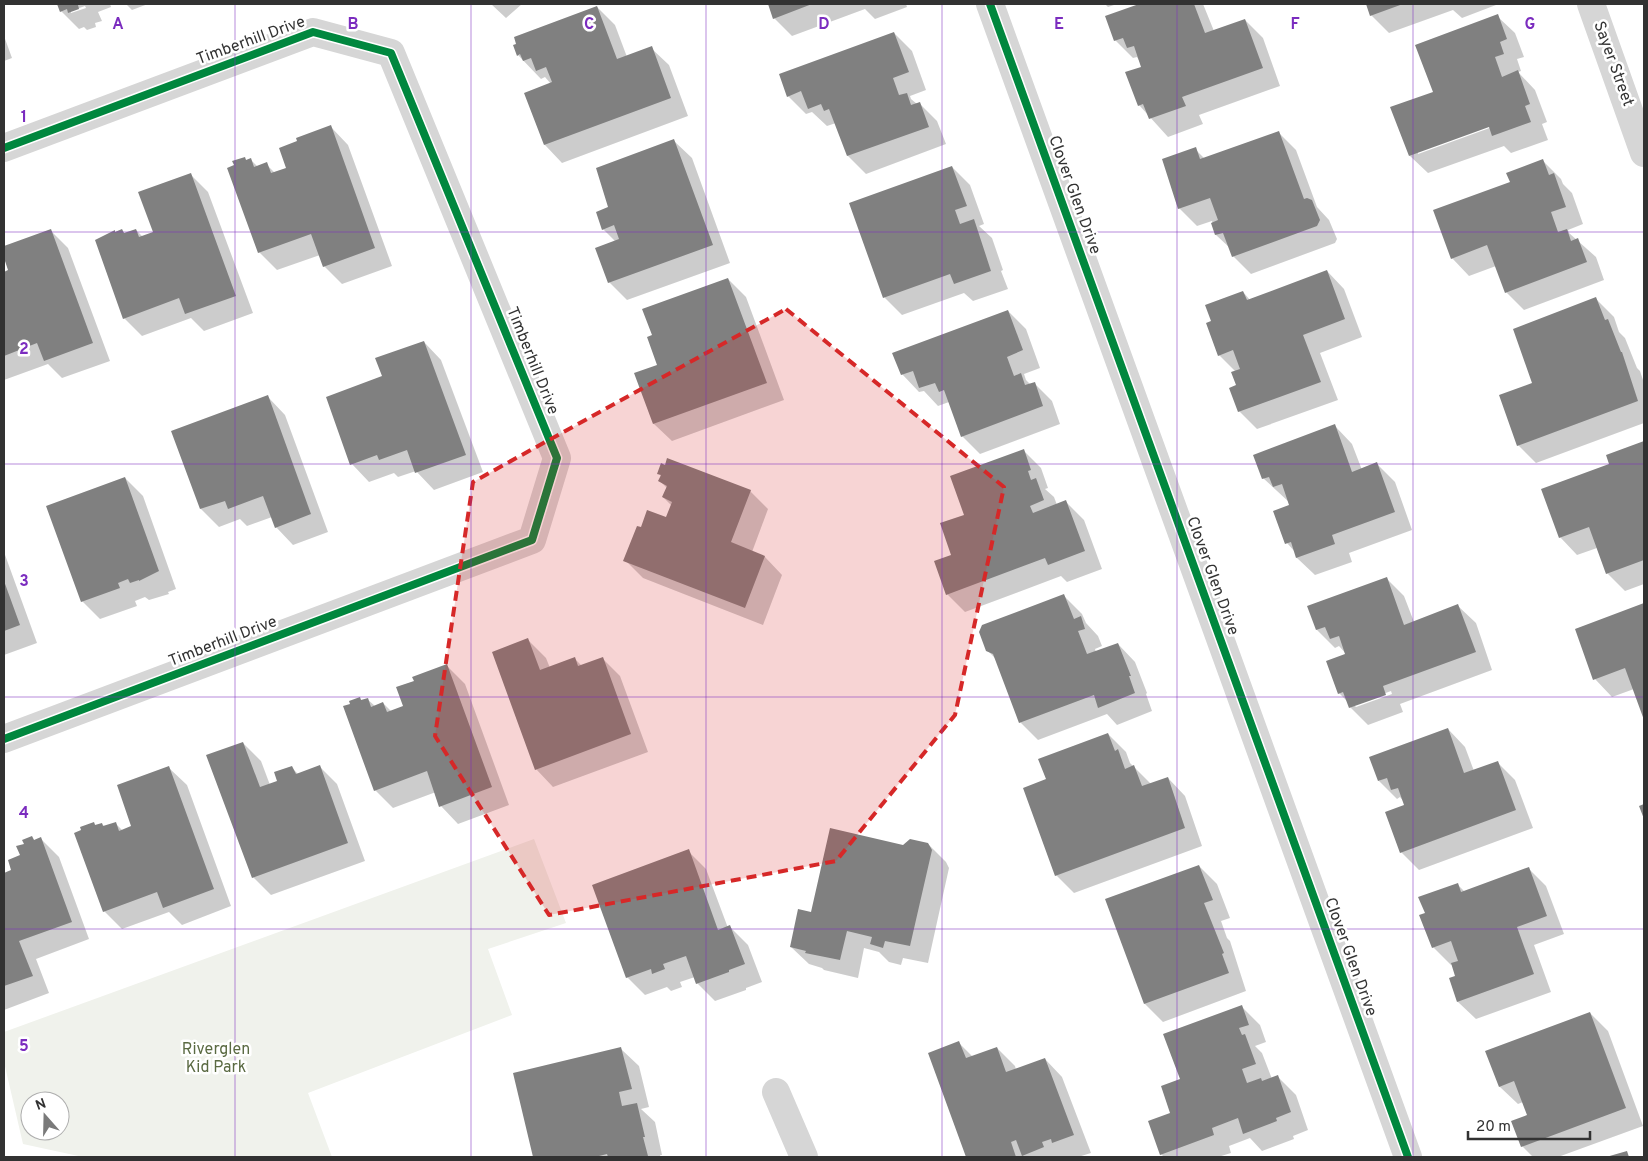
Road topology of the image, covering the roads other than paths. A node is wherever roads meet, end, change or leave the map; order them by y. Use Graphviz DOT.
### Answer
graph roads {
  1 [pos="990,4"];
  2 [pos="1591,4"];
  3 [pos="1642,141"];
  4 [pos="4,148"];
  5 [pos="4,739"];
  6 [pos="776,1092"];
  7 [pos="804,1157"];
  8 [pos="1408,1157"];
  1 -- 8 [label="street, Clover Glen Drive"];
  2 -- 3 [label="street, Sayer Street"];
  4 -- 5 [label="street, Timberhill Drive"];
  6 -- 7 [label="street"];
}
